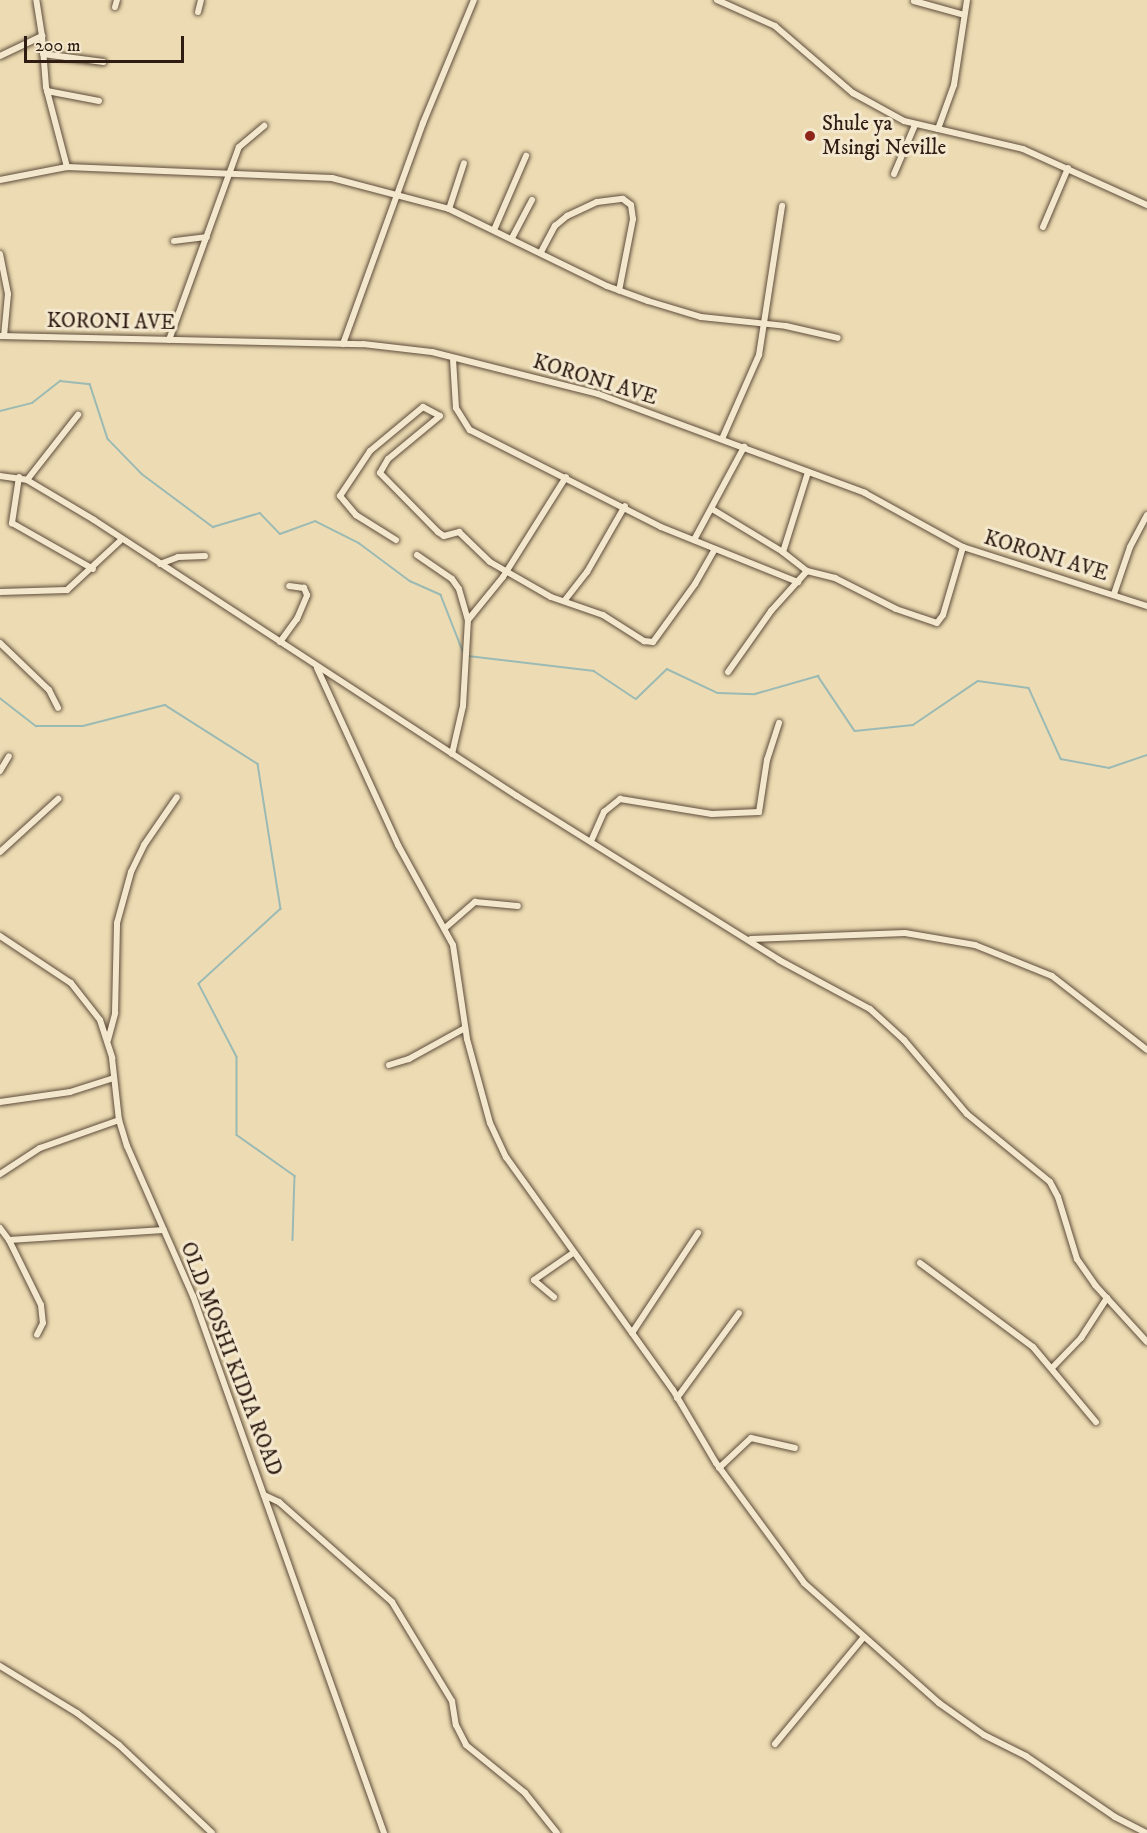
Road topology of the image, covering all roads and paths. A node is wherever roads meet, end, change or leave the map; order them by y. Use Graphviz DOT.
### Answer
graph roads {
  1 [pos="36,0"];
  2 [pos="201,0"];
  3 [pos="474,0"];
  4 [pos="717,0"];
  5 [pos="967,0"];
  6 [pos="914,1"];
  7 [pos="198,12"];
  8 [pos="964,15"];
  9 [pos="42,36"];
  10 [pos="43,54"];
  11 [pos="0,56"];
  12 [pos="103,62"];
  13 [pos="47,91"];
  14 [pos="99,101"];
  15 [pos="915,125"];
  16 [pos="264,126"];
  17 [pos="938,129"];
  18 [pos="525,156"];
  19 [pos="464,163"];
  20 [pos="67,167"];
  21 [pos="1068,168"];
  22 [pos="229,171"];
  23 [pos="894,174"];
  24 [pos="0,180"];
  25 [pos="396,197"];
  26 [pos="532,200"];
  27 [pos="1147,205"];
  28 [pos="782,206"];
  29 [pos="449,209"];
  30 [pos="1043,227"];
  31 [pos="494,230"];
  32 [pos="207,237"];
  33 [pos="512,238"];
  34 [pos="174,241"];
  35 [pos="541,252"];
  36 [pos="0,254"];
  37 [pos="619,291"];
  38 [pos="764,322"];
  39 [pos="2,336"];
  40 [pos="838,338"];
  41 [pos="169,340"];
  42 [pos="343,344"];
  43 [pos="453,359"];
  44 [pos="78,415"];
  45 [pos="722,439"];
  46 [pos="744,447"];
  47 [pos="808,472"];
  48 [pos="0,476"];
  49 [pos="19,477"];
  50 [pos="566,477"];
  51 [pos="27,480"];
  52 [pos="625,506"];
  53 [pos="712,509"];
  54 [pos="1147,515"];
  55 [pos="396,540"];
  56 [pos="694,540"];
  57 [pos="120,541"];
  58 [pos="963,547"];
  59 [pos="715,549"];
  60 [pos="783,552"];
  61 [pos="417,555"];
  62 [pos="206,556"];
  63 [pos="160,564"];
  64 [pos="93,569"];
  65 [pos="507,570"];
  66 [pos="807,572"];
  67 [pos="798,582"];
  68 [pos="289,586"];
  69 [pos="0,592"];
  70 [pos="1114,594"];
  71 [pos="565,600"];
  72 [pos="1147,606"];
  73 [pos="468,620"];
  74 [pos="280,642"];
  75 [pos="0,643"];
  76 [pos="317,668"];
  77 [pos="728,672"];
  78 [pos="58,708"];
  79 [pos="779,723"];
  80 [pos="452,754"];
  81 [pos="9,756"];
  82 [pos="0,771"];
  83 [pos="177,797"];
  84 [pos="58,799"];
  85 [pos="592,839"];
  86 [pos="0,852"];
  87 [pos="518,906"];
  88 [pos="445,928"];
  89 [pos="0,936"];
  90 [pos="750,939"];
  91 [pos="465,1028"];
  92 [pos="108,1041"];
  93 [pos="1147,1050"];
  94 [pos="389,1065"];
  95 [pos="114,1078"];
  96 [pos="0,1102"];
  97 [pos="119,1120"];
  98 [pos="0,1174"];
  99 [pos="0,1228"];
  100 [pos="164,1230"];
  101 [pos="698,1233"];
  102 [pos="9,1240"];
  103 [pos="573,1253"];
  104 [pos="921,1263"];
  105 [pos="554,1297"];
  106 [pos="1107,1298"];
  107 [pos="739,1313"];
  108 [pos="1147,1332"];
  109 [pos="632,1333"];
  110 [pos="37,1335"];
  111 [pos="1144,1340"];
  112 [pos="1052,1368"];
  113 [pos="677,1398"];
  114 [pos="1096,1422"];
  115 [pos="795,1448"];
  116 [pos="719,1468"];
  117 [pos="264,1495"];
  118 [pos="863,1638"];
  119 [pos="0,1666"];
  120 [pos="775,1744"];
  121 [pos="212,1833"];
  122 [pos="384,1833"];
  123 [pos="557,1833"];
  124 [pos="1147,1833"];
  1 -- 9 [label="street"];
  2 -- 7 [label="street"];
  3 -- 25 [label="street"];
  4 -- 15 [label="street"];
  5 -- 8 [label="street"];
  6 -- 8 [label="street"];
  8 -- 17 [label="street"];
  9 -- 10 [label="street"];
  9 -- 11 [label="street"];
  10 -- 12 [label="street"];
  10 -- 13 [label="street"];
  13 -- 14 [label="street"];
  13 -- 20 [label="street"];
  15 -- 17 [label="street"];
  15 -- 23 [label="street"];
  16 -- 22 [label="street"];
  17 -- 21 [label="street"];
  18 -- 31 [label="street"];
  19 -- 29 [label="street"];
  20 -- 22 [label="street"];
  20 -- 24 [label="street"];
  21 -- 27 [label="street"];
  21 -- 30 [label="street"];
  22 -- 25 [label="street"];
  22 -- 32 [label="street"];
  25 -- 29 [label="street"];
  25 -- 42 [label="street"];
  26 -- 33 [label="street"];
  28 -- 38 [label="street"];
  29 -- 31 [label="street"];
  31 -- 33 [label="street"];
  32 -- 34 [label="street"];
  32 -- 41 [label="street"];
  33 -- 35 [label="street"];
  35 -- 37 [label="street"];
  35 -- 37 [label="street"];
  36 -- 39 [label="street"];
  37 -- 38 [label="street"];
  38 -- 40 [label="street"];
  38 -- 45 [label="street"];
  39 -- 41 [label="street, KORONI AVE"];
  41 -- 42 [label="street, KORONI AVE"];
  42 -- 43 [label="street, KORONI AVE"];
  43 -- 45 [label="street, KORONI AVE"];
  43 -- 50 [label="street"];
  44 -- 51 [label="street"];
  45 -- 46 [label="street, KORONI AVE"];
  46 -- 47 [label="street, KORONI AVE"];
  46 -- 53 [label="street"];
  47 -- 58 [label="street, KORONI AVE"];
  47 -- 60 [label="street"];
  48 -- 49 [label="street"];
  49 -- 51 [label="street"];
  49 -- 64 [label="street"];
  50 -- 52 [label="street"];
  50 -- 65 [label="street"];
  51 -- 57 [label="street"];
  52 -- 56 [label="street"];
  52 -- 71 [label="street"];
  53 -- 56 [label="street"];
  53 -- 60 [label="street"];
  54 -- 70 [label="street"];
  55 -- 65 [label="street"];
  56 -- 59 [label="street"];
  57 -- 63 [label="street"];
  57 -- 64 [label="street"];
  58 -- 66 [label="street"];
  58 -- 70 [label="street, KORONI AVE"];
  59 -- 67 [label="street"];
  59 -- 71 [label="street"];
  60 -- 66 [label="street"];
  61 -- 73 [label="street"];
  62 -- 63 [label="street"];
  63 -- 74 [label="street"];
  64 -- 69 [label="street"];
  65 -- 71 [label="street"];
  65 -- 73 [label="street"];
  66 -- 67 [label="street"];
  67 -- 77 [label="street"];
  68 -- 74 [label="street"];
  70 -- 72 [label="street, KORONI AVE"];
  73 -- 80 [label="street"];
  74 -- 76 [label="street"];
  75 -- 78 [label="street"];
  76 -- 80 [label="street"];
  76 -- 88 [label="street"];
  79 -- 85 [label="street"];
  80 -- 85 [label="street"];
  81 -- 82 [label="street"];
  83 -- 92 [label="street"];
  84 -- 86 [label="street"];
  85 -- 90 [label="street"];
  87 -- 88 [label="street"];
  88 -- 91 [label="street"];
  89 -- 92 [label="street, OLD MOSHI KIDIA ROAD"];
  90 -- 93 [label="street"];
  90 -- 106 [label="street"];
  91 -- 94 [label="street"];
  91 -- 103 [label="street"];
  92 -- 95 [label="street, OLD MOSHI KIDIA ROAD"];
  95 -- 96 [label="street"];
  95 -- 97 [label="street, OLD MOSHI KIDIA ROAD"];
  97 -- 98 [label="street"];
  97 -- 100 [label="street, OLD MOSHI KIDIA ROAD"];
  99 -- 102 [label="street"];
  100 -- 102 [label="street"];
  100 -- 117 [label="street, OLD MOSHI KIDIA ROAD"];
  101 -- 109 [label="street"];
  102 -- 110 [label="street"];
  103 -- 105 [label="street"];
  103 -- 109 [label="street"];
  104 -- 112 [label="street"];
  106 -- 111 [label="street"];
  106 -- 112 [label="street"];
  107 -- 113 [label="street"];
  108 -- 111 [label="street"];
  109 -- 113 [label="street"];
  112 -- 114 [label="street"];
  113 -- 116 [label="street"];
  115 -- 116 [label="street"];
  116 -- 118 [label="street"];
  117 -- 122 [label="street, OLD MOSHI KIDIA ROAD"];
  117 -- 123 [label="street"];
  118 -- 120 [label="street"];
  118 -- 124 [label="street"];
  119 -- 121 [label="street"];
}
